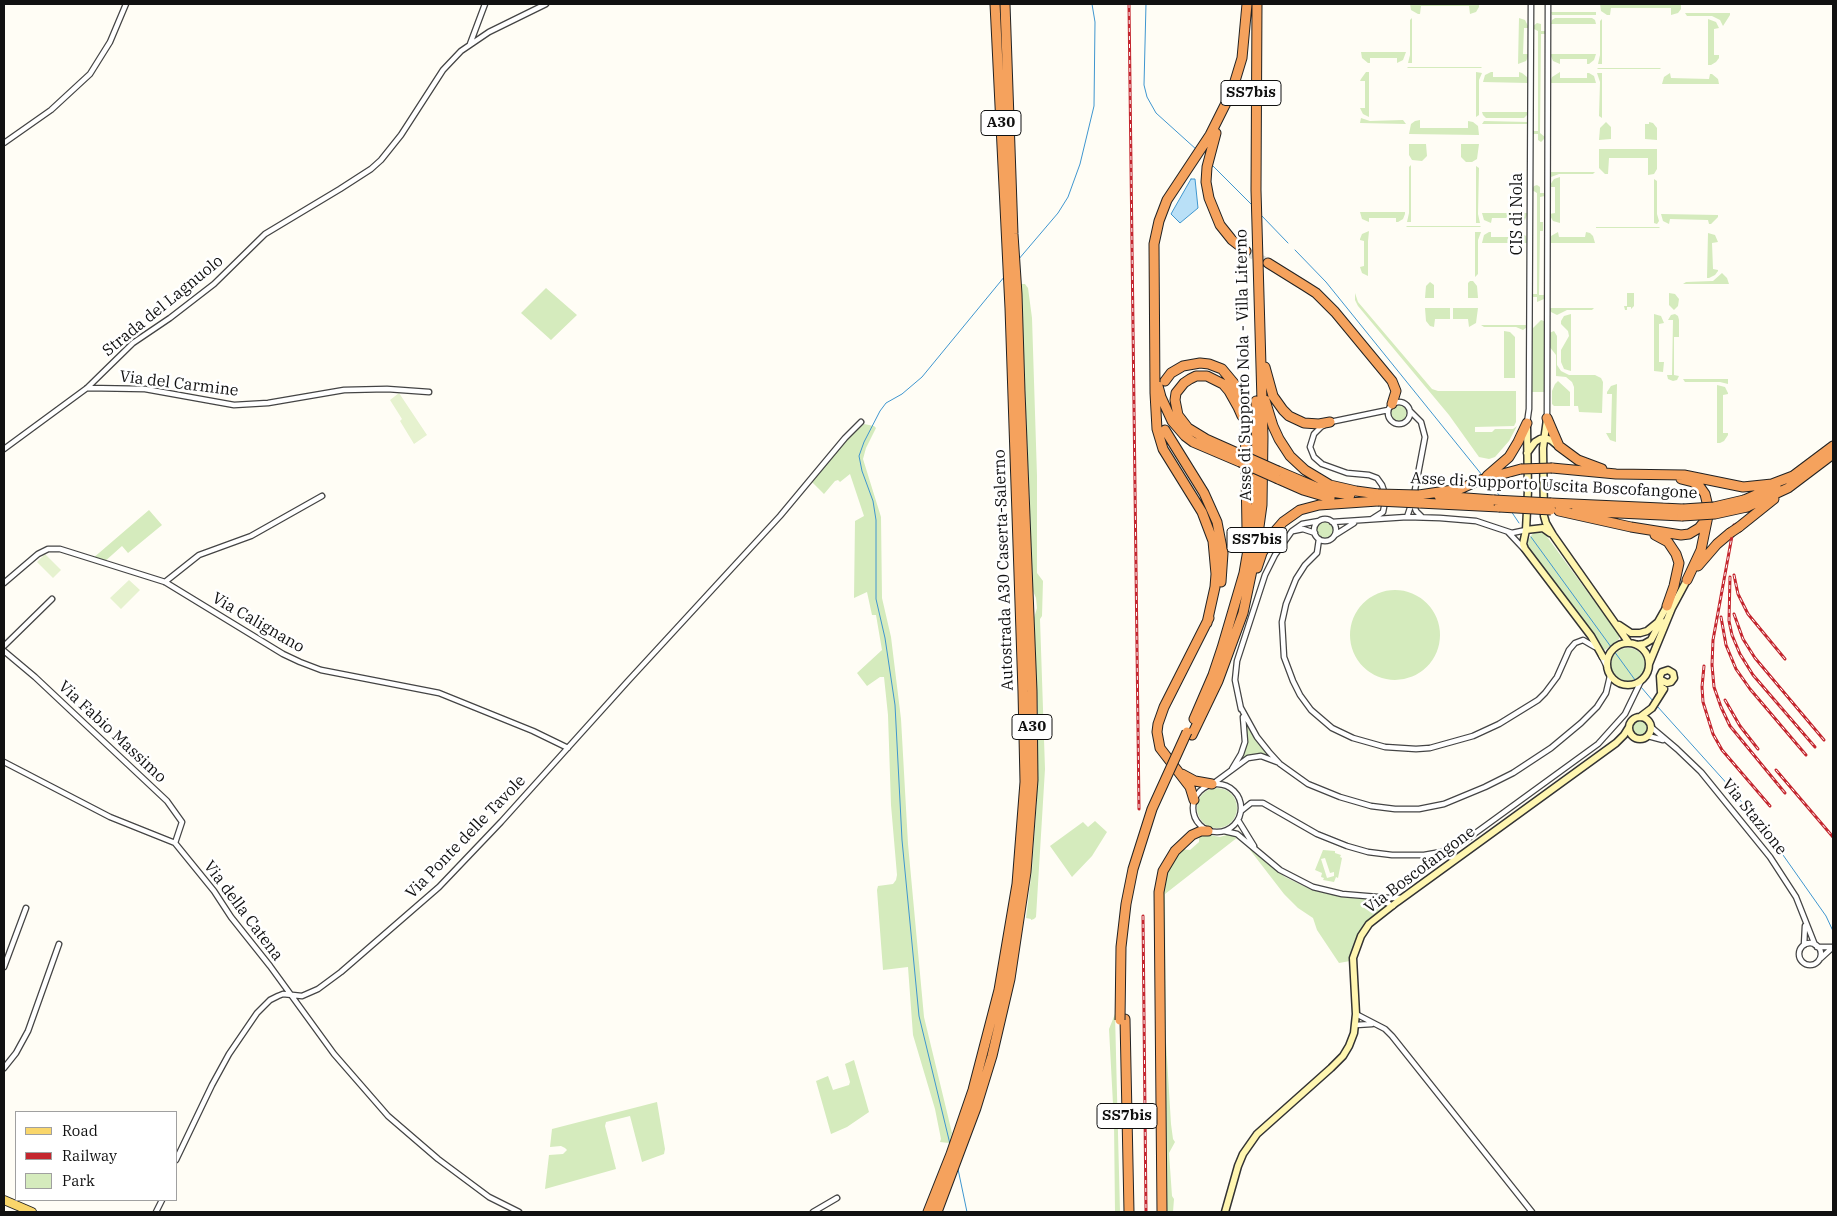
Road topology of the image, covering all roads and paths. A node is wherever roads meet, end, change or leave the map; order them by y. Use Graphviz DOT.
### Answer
graph roads {
  1 [pos="126,4"];
  2 [pos="485,4"];
  3 [pos="546,4"];
  4 [pos="995,4"];
  5 [pos="1005,4"];
  6 [pos="1247,4"];
  7 [pos="1252,4"];
  8 [pos="1257,4"];
  9 [pos="1531,4"];
  10 [pos="1548,4"];
  11 [pos="470,44"];
  12 [pos="4,143"];
  13 [pos="1207,148"];
  14 [pos="1256,190"];
  15 [pos="1257,228"];
  16 [pos="1246,251"];
  17 [pos="1268,263"];
  18 [pos="1263,371"];
  19 [pos="1155,376"];
  20 [pos="1165,381"];
  21 [pos="88,388"];
  22 [pos="429,392"];
  23 [pos="1390,407"];
  24 [pos="1410,411"];
  25 [pos="1547,418"];
  26 [pos="862,422"];
  27 [pos="1330,422"];
  28 [pos="1527,423"];
  29 [pos="1165,430"];
  30 [pos="1245,432"];
  31 [pos="1544,438"];
  32 [pos="1559,446"];
  33 [pos="1833,446"];
  34 [pos="4,450"];
  35 [pos="1527,454"];
  36 [pos="1833,454"];
  37 [pos="1241,458"];
  38 [pos="1616,474"];
  39 [pos="1491,475"];
  40 [pos="1659,475"];
  41 [pos="1793,476"];
  42 [pos="1788,488"];
  43 [pos="322,496"];
  44 [pos="1378,498"];
  45 [pos="1417,499"];
  46 [pos="1746,503"];
  47 [pos="1553,508"];
  48 [pos="1407,517"];
  49 [pos="1422,517"];
  50 [pos="1708,517"];
  51 [pos="1372,519"];
  52 [pos="1360,520"];
  53 [pos="1319,521"];
  54 [pos="1332,522"];
  55 [pos="1631,527"];
  56 [pos="1526,530"];
  57 [pos="1292,531"];
  58 [pos="1507,531"];
  59 [pos="1315,533"];
  60 [pos="1553,535"];
  61 [pos="1334,536"];
  62 [pos="1319,538"];
  63 [pos="1525,549"];
  64 [pos="1244,573"];
  65 [pos="1687,580"];
  66 [pos="165,582"];
  67 [pos="4,583"];
  68 [pos="52,599"];
  69 [pos="1667,606"];
  70 [pos="1243,613"];
  71 [pos="1612,619"];
  72 [pos="1207,623"];
  73 [pos="1629,643"];
  74 [pos="1637,645"];
  75 [pos="4,646"];
  76 [pos="4,651"];
  77 [pos="1603,657"];
  78 [pos="1649,665"];
  79 [pos="1606,666"];
  80 [pos="1610,676"];
  81 [pos="1661,677"];
  82 [pos="1640,682"];
  83 [pos="1669,683"];
  84 [pos="1660,693"];
  85 [pos="1241,708"];
  86 [pos="1652,708"];
  87 [pos="1639,717"];
  88 [pos="1650,725"];
  89 [pos="1630,727"];
  90 [pos="1190,734"];
  91 [pos="1648,736"];
  92 [pos="1634,737"];
  93 [pos="1667,742"];
  94 [pos="1616,743"];
  95 [pos="568,748"];
  96 [pos="4,762"];
  97 [pos="1280,764"];
  98 [pos="1232,769"];
  99 [pos="1180,773"];
  100 [pos="1212,784"];
  101 [pos="1194,800"];
  102 [pos="1241,811"];
  103 [pos="1238,820"];
  104 [pos="1208,831"];
  105 [pos="1224,831"];
  106 [pos="175,843"];
  107 [pos="1260,853"];
  108 [pos="1406,896"];
  109 [pos="1373,897"];
  110 [pos="1390,898"];
  111 [pos="1385,903"];
  112 [pos="1393,906"];
  113 [pos="26,908"];
  114 [pos="1385,912"];
  115 [pos="1804,920"];
  116 [pos="59,944"];
  117 [pos="1804,945"];
  118 [pos="1816,946"];
  119 [pos="1833,947"];
  120 [pos="1820,959"];
  121 [pos="4,967"];
  122 [pos="289,995"];
  123 [pos="1356,1014"];
  124 [pos="1122,1020"];
  125 [pos="1373,1024"];
  126 [pos="1356,1025"];
  127 [pos="4,1068"];
  128 [pos="178,1156"];
  129 [pos="939,1184"];
  130 [pos="950,1184"];
  131 [pos="837,1198"];
  132 [pos="4,1200"];
  133 [pos="32,1212"];
  134 [pos="519,1212"];
  135 [pos="813,1212"];
  136 [pos="922,1212"];
  137 [pos="928,1212"];
  138 [pos="937,1212"];
  139 [pos="943,1212"];
  140 [pos="1123,1212"];
  141 [pos="1129,1212"];
  142 [pos="1162,1212"];
  143 [pos="1225,1212"];
  144 [pos="1532,1212"];
  1 -- 12 [label="street"];
  2 -- 11 [label="street"];
  3 -- 11 [label="street"];
  4 -- 129 [label="highway, Autostrada A30 Caserta-Salerno / A30"];
  5 -- 130 [label="highway, Autostrada A30 Caserta-Salerno / A30"];
  6 -- 13 [label="highway"];
  7 -- 14 [label="highway, Asse di Supporto Nola - Villa Literno / SS7bis"];
  8 -- 14 [label="highway, Asse di Supporto Nola - Villa Literno / SS7bis"];
  9 -- 28 [label="street, CIS di Nola"];
  10 -- 25 [label="street, CIS di Nola"];
  11 -- 21 [label="street, Strada del Lagnuolo"];
  13 -- 16 [label="highway"];
  13 -- 19 [label="highway"];
  14 -- 15 [label="highway, Asse di Supporto Nola - Villa Literno / SS7bis"];
  14 -- 15 [label="highway"];
  15 -- 18 [label="highway, Asse di Supporto Nola - Villa Literno / SS7bis"];
  15 -- 64 [label="highway, Asse di Supporto Nola - Villa Literno / SS7bis"];
  17 -- 23 [label="highway"];
  18 -- 27 [label="highway"];
  18 -- 44 [label="highway"];
  18 -- 70 [label="highway, Asse di Supporto Nola - Villa Literno / SS7bis"];
  19 -- 37 [label="highway"];
  19 -- 72 [label="highway"];
  20 -- 30 [label="highway"];
  21 -- 22 [label="street, Via del Carmine"];
  21 -- 34 [label="street"];
  23 -- 24 [label="street"];
  23 -- 24 [label="street"];
  23 -- 27 [label="street"];
  24 -- 45 [label="street"];
  25 -- 31 [label="street"];
  25 -- 32 [label="highway"];
  26 -- 95 [label="street, Via Ponte delle Tavole"];
  27 -- 51 [label="street"];
  28 -- 35 [label="street"];
  28 -- 39 [label="highway"];
  29 -- 72 [label="highway"];
  30 -- 37 [label="highway"];
  30 -- 64 [label="highway"];
  31 -- 32 [label="street"];
  31 -- 35 [label="street"];
  31 -- 60 [label="street"];
  32 -- 38 [label="highway"];
  33 -- 41 [label="highway, Asse di Supporto Uscita Boscofangone"];
  35 -- 56 [label="street"];
  36 -- 42 [label="highway, Asse di Supporto Uscita Boscofangone"];
  37 -- 44 [label="highway, bridge"];
  38 -- 39 [label="highway, bridge"];
  38 -- 40 [label="highway"];
  39 -- 45 [label="highway"];
  40 -- 41 [label="highway"];
  40 -- 50 [label="highway"];
  41 -- 46 [label="highway, Asse di Supporto Uscita Boscofangone"];
  42 -- 46 [label="highway, Asse di Supporto Uscita Boscofangone"];
  42 -- 65 [label="highway, bridge"];
  43 -- 66 [label="street"];
  44 -- 45 [label="highway, Asse di Supporto Uscita Boscofangone, bridge"];
  44 -- 70 [label="highway"];
  45 -- 47 [label="highway, Asse di Supporto Uscita Boscofangone, bridge"];
  45 -- 48 [label="street"];
  45 -- 49 [label="street"];
  46 -- 47 [label="highway, Asse di Supporto Uscita Boscofangone, bridge"];
  47 -- 55 [label="highway"];
  48 -- 49 [label="street"];
  48 -- 51 [label="street"];
  49 -- 58 [label="street"];
  50 -- 55 [label="highway"];
  50 -- 65 [label="highway"];
  51 -- 52 [label="street"];
  52 -- 54 [label="street"];
  52 -- 61 [label="street"];
  53 -- 54 [label="street"];
  53 -- 57 [label="street"];
  53 -- 59 [label="street"];
  54 -- 61 [label="street"];
  55 -- 69 [label="highway"];
  56 -- 58 [label="street"];
  56 -- 60 [label="street"];
  56 -- 63 [label="street"];
  57 -- 59 [label="street"];
  57 -- 85 [label="street"];
  58 -- 63 [label="street"];
  59 -- 62 [label="street"];
  60 -- 71 [label="street"];
  61 -- 62 [label="street"];
  62 -- 77 [label="street"];
  63 -- 77 [label="street"];
  64 -- 90 [label="highway, Asse di Supporto Nola - Villa Literno / SS7bis"];
  65 -- 78 [label="street"];
  66 -- 67 [label="street, Via Calignano"];
  66 -- 95 [label="street, Via Calignano"];
  68 -- 75 [label="street"];
  69 -- 71 [label="street"];
  69 -- 74 [label="street"];
  70 -- 90 [label="highway, Asse di Supporto Nola - Villa Literno / SS7bis"];
  71 -- 73 [label="street"];
  72 -- 99 [label="highway"];
  73 -- 74 [label="street"];
  73 -- 79 [label="street"];
  74 -- 78 [label="street"];
  76 -- 106 [label="street, Via Fabio Massimo"];
  77 -- 79 [label="street"];
  78 -- 81 [label="street"];
  78 -- 82 [label="street"];
  79 -- 80 [label="street"];
  80 -- 82 [label="street"];
  80 -- 97 [label="street"];
  81 -- 82 [label="street"];
  81 -- 83 [label="street"];
  81 -- 83 [label="street"];
  81 -- 84 [label="street, Via Boscofangone"];
  82 -- 102 [label="street"];
  83 -- 84 [label="street, Via Boscofangone"];
  84 -- 86 [label="street, Via Boscofangone"];
  85 -- 97 [label="street"];
  85 -- 98 [label="street"];
  86 -- 87 [label="street, Via Boscofangone"];
  86 -- 88 [label="street, Via Boscofangone"];
  87 -- 88 [label="street"];
  87 -- 89 [label="street, Via Boscofangone"];
  88 -- 91 [label="street, Via Boscofangone"];
  88 -- 93 [label="street"];
  89 -- 92 [label="street"];
  89 -- 94 [label="street, Via Boscofangone"];
  90 -- 124 [label="highway, Asse di Supporto Nola - Villa Literno / SS7bis"];
  91 -- 92 [label="street, Via Boscofangone"];
  91 -- 93 [label="street, Via Boscofangone"];
  92 -- 94 [label="street, Via Boscofangone"];
  93 -- 115 [label="street, Via Stazione"];
  94 -- 108 [label="street, Via Boscofangone"];
  95 -- 122 [label="street, Via Ponte delle Tavole"];
  96 -- 106 [label="street"];
  97 -- 98 [label="street"];
  98 -- 100 [label="street"];
  99 -- 100 [label="highway"];
  99 -- 101 [label="highway"];
  100 -- 101 [label="street"];
  100 -- 102 [label="street"];
  101 -- 104 [label="street"];
  102 -- 103 [label="street"];
  103 -- 105 [label="street"];
  103 -- 107 [label="street"];
  104 -- 105 [label="street"];
  104 -- 142 [label="highway"];
  105 -- 107 [label="street"];
  106 -- 122 [label="street, Via della Catena"];
  107 -- 109 [label="street"];
  108 -- 110 [label="street"];
  108 -- 112 [label="street, Via Boscofangone"];
  109 -- 110 [label="street"];
  109 -- 111 [label="street"];
  110 -- 112 [label="street"];
  111 -- 112 [label="street"];
  111 -- 114 [label="street"];
  112 -- 114 [label="street, Via Boscofangone"];
  113 -- 121 [label="street"];
  114 -- 123 [label="street, Via Boscofangone"];
  115 -- 117 [label="street"];
  115 -- 118 [label="street, Via Stazione"];
  116 -- 127 [label="street"];
  117 -- 118 [label="street"];
  117 -- 120 [label="street"];
  118 -- 119 [label="street"];
  118 -- 120 [label="street"];
  119 -- 120 [label="street"];
  122 -- 128 [label="street, Via Ponte delle Tavole"];
  122 -- 134 [label="street, Via della Catena"];
  123 -- 125 [label="street"];
  123 -- 126 [label="street, Via Boscofangone"];
  124 -- 140 [label="highway, Asse di Supporto Nola - Villa Literno / SS7bis"];
  124 -- 141 [label="highway, Asse di Supporto Nola - Villa Literno / SS7bis"];
  125 -- 126 [label="street"];
  125 -- 144 [label="street"];
  126 -- 143 [label="street, Via Boscofangone"];
  129 -- 136 [label="highway"];
  129 -- 137 [label="highway, Autostrada A30 Caserta-Salerno / A30"];
  130 -- 138 [label="highway"];
  130 -- 139 [label="highway"];
  131 -- 135 [label="street"];
  132 -- 133 [label="main road"];
}
